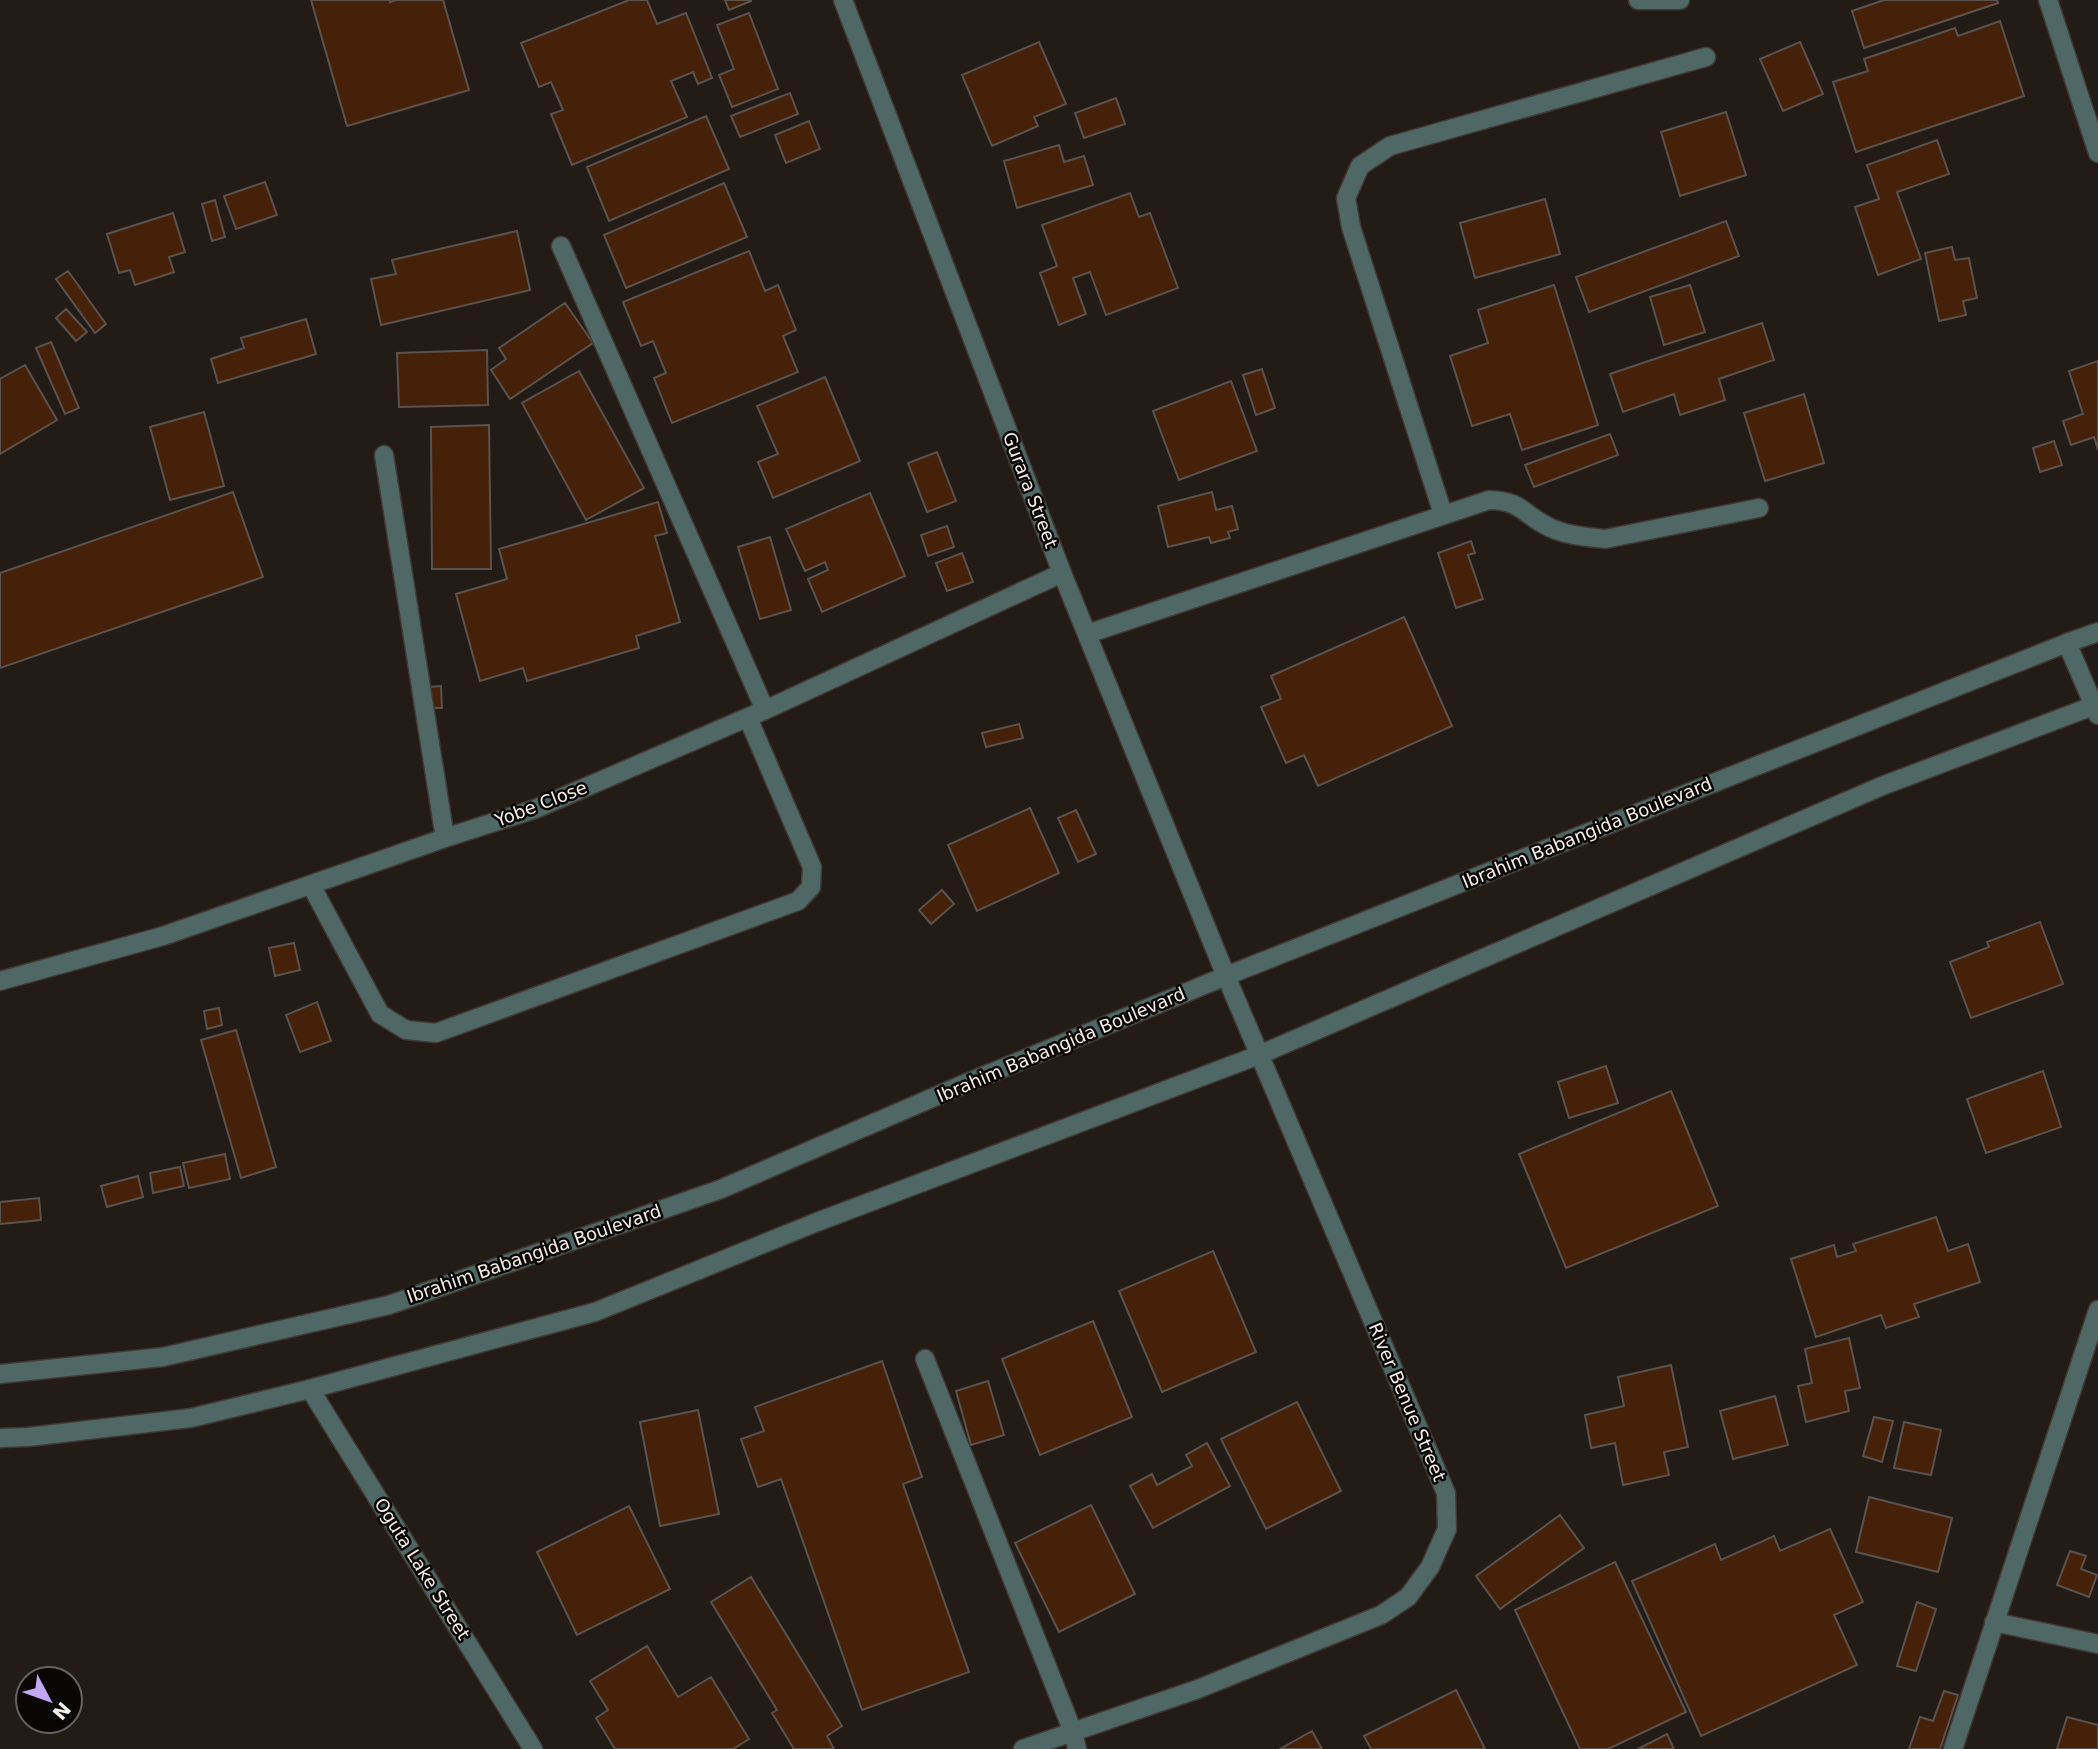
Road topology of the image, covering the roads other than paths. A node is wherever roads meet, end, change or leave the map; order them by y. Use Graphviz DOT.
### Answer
graph roads {
  1 [pos="844,0"];
  2 [pos="1638,0"];
  3 [pos="1680,0"];
  4 [pos="2048,0"];
  5 [pos="1706,57"];
  6 [pos="2098,153"];
  7 [pos="561,246"];
  8 [pos="384,455"];
  9 [pos="1759,508"];
  10 [pos="1444,514"];
  11 [pos="1062,573"];
  12 [pos="2098,632"];
  13 [pos="1087,634"];
  14 [pos="2067,643"];
  15 [pos="2097,708"];
  16 [pos="765,710"];
  17 [pos="747,718"];
  18 [pos="445,838"];
  19 [pos="311,885"];
  20 [pos="1226,976"];
  21 [pos="0,981"];
  22 [pos="1259,1055"];
  23 [pos="2098,1310"];
  24 [pos="925,1359"];
  25 [pos="0,1374"];
  26 [pos="310,1389"];
  27 [pos="0,1438"];
  28 [pos="1994,1622"];
  29 [pos="2098,1644"];
  30 [pos="1075,1741"];
  31 [pos="533,1749"];
  32 [pos="1023,1749"];
  33 [pos="1952,1749"];
  1 -- 11 [label="street, Gurara Street"];
  2 -- 3 [label="street"];
  4 -- 6 [label="street"];
  5 -- 10 [label="street"];
  7 -- 16 [label="street"];
  8 -- 18 [label="street"];
  9 -- 10 [label="street"];
  10 -- 13 [label="street"];
  11 -- 13 [label="street, Gurara Street"];
  11 -- 16 [label="street, Yobe Close"];
  12 -- 14 [label="street, Ibrahim Babangida Boulevard"];
  13 -- 20 [label="street, Gurara Street"];
  14 -- 15 [label="street"];
  14 -- 20 [label="street, Ibrahim Babangida Boulevard"];
  15 -- 22 [label="street"];
  16 -- 17 [label="street, Yobe Close"];
  17 -- 18 [label="street, Yobe Close"];
  17 -- 19 [label="street"];
  18 -- 19 [label="street, Yobe Close"];
  19 -- 21 [label="street, Yobe Close"];
  20 -- 22 [label="street, River Benue Street"];
  20 -- 25 [label="street, Ibrahim Babangida Boulevard"];
  22 -- 26 [label="street"];
  22 -- 30 [label="street, River Benue Street"];
  23 -- 28 [label="street"];
  24 -- 30 [label="street"];
  26 -- 27 [label="street"];
  26 -- 31 [label="street, Oguta Lake Street"];
  28 -- 29 [label="street"];
  28 -- 33 [label="street"];
  30 -- 32 [label="street, River Benue Street"];
}
